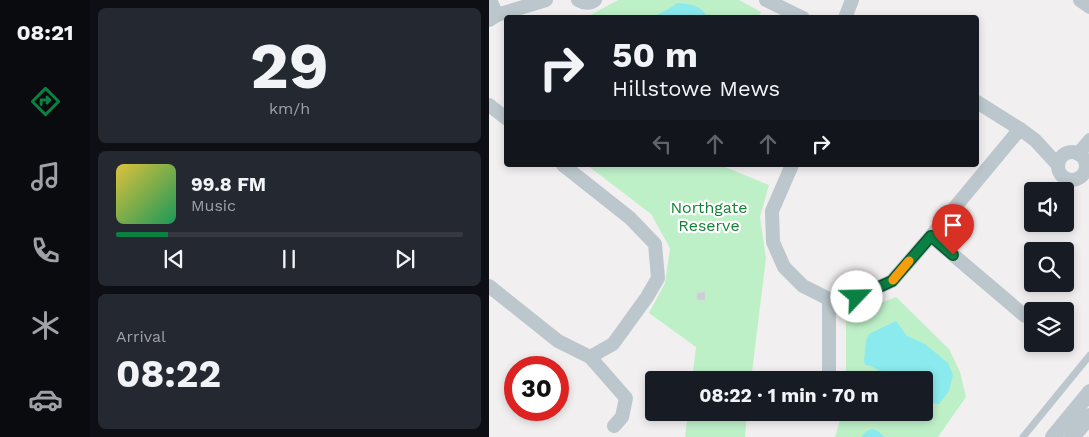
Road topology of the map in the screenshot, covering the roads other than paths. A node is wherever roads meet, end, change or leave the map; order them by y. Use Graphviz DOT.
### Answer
graph roads {
  1 [pos="490,0"];
  2 [pos="546,0"];
  3 [pos="578,0"];
  4 [pos="595,0"];
  5 [pos="766,0"];
  6 [pos="852,0"];
  7 [pos="1080,0"];
  8 [pos="1089,7"];
  9 [pos="797,15"];
  10 [pos="846,15"];
  11 [pos="493,18"];
  12 [pos="979,103"];
  13 [pos="489,105"];
  14 [pos="504,118"];
  15 [pos="1020,129"];
  16 [pos="1035,140"];
  17 [pos="1089,140"];
  18 [pos="1073,154"];
  19 [pos="1058,165"];
  20 [pos="566,167"];
  21 [pos="791,167"];
  22 [pos="1084,172"];
  23 [pos="1089,187"];
  24 [pos="931,236"];
  25 [pos="489,286"];
  26 [pos="829,299"];
  27 [pos="1024,315"];
  28 [pos="1089,355"];
  29 [pos="589,357"];
  30 [pos="829,371"];
  31 [pos="1089,392"];
  32 [pos="1089,416"];
  33 [pos="614,426"];
  34 [pos="1023,437"];
  35 [pos="1053,437"];
  36 [pos="1072,437"];
  1 -- 11 [label="street"];
  2 -- 11 [label="street"];
  3 -- 4 [label="street"];
  5 -- 9 [label="street"];
  6 -- 10 [label="street"];
  7 -- 8 [label="street"];
  12 -- 15 [label="street"];
  13 -- 14 [label="street"];
  15 -- 16 [label="street"];
  15 -- 24 [label="street"];
  16 -- 18 [label="street"];
  16 -- 19 [label="street"];
  17 -- 18 [label="street"];
  18 -- 19 [label="street"];
  18 -- 22 [label="street"];
  19 -- 22 [label="street"];
  20 -- 29 [label="street"];
  21 -- 26 [label="street"];
  22 -- 23 [label="street"];
  24 -- 26 [label="street"];
  24 -- 27 [label="street"];
  25 -- 29 [label="street"];
  26 -- 30 [label="street"];
  28 -- 34 [label="lane"];
  29 -- 33 [label="street"];
  31 -- 35 [label="street"];
  32 -- 36 [label="street"];
}
